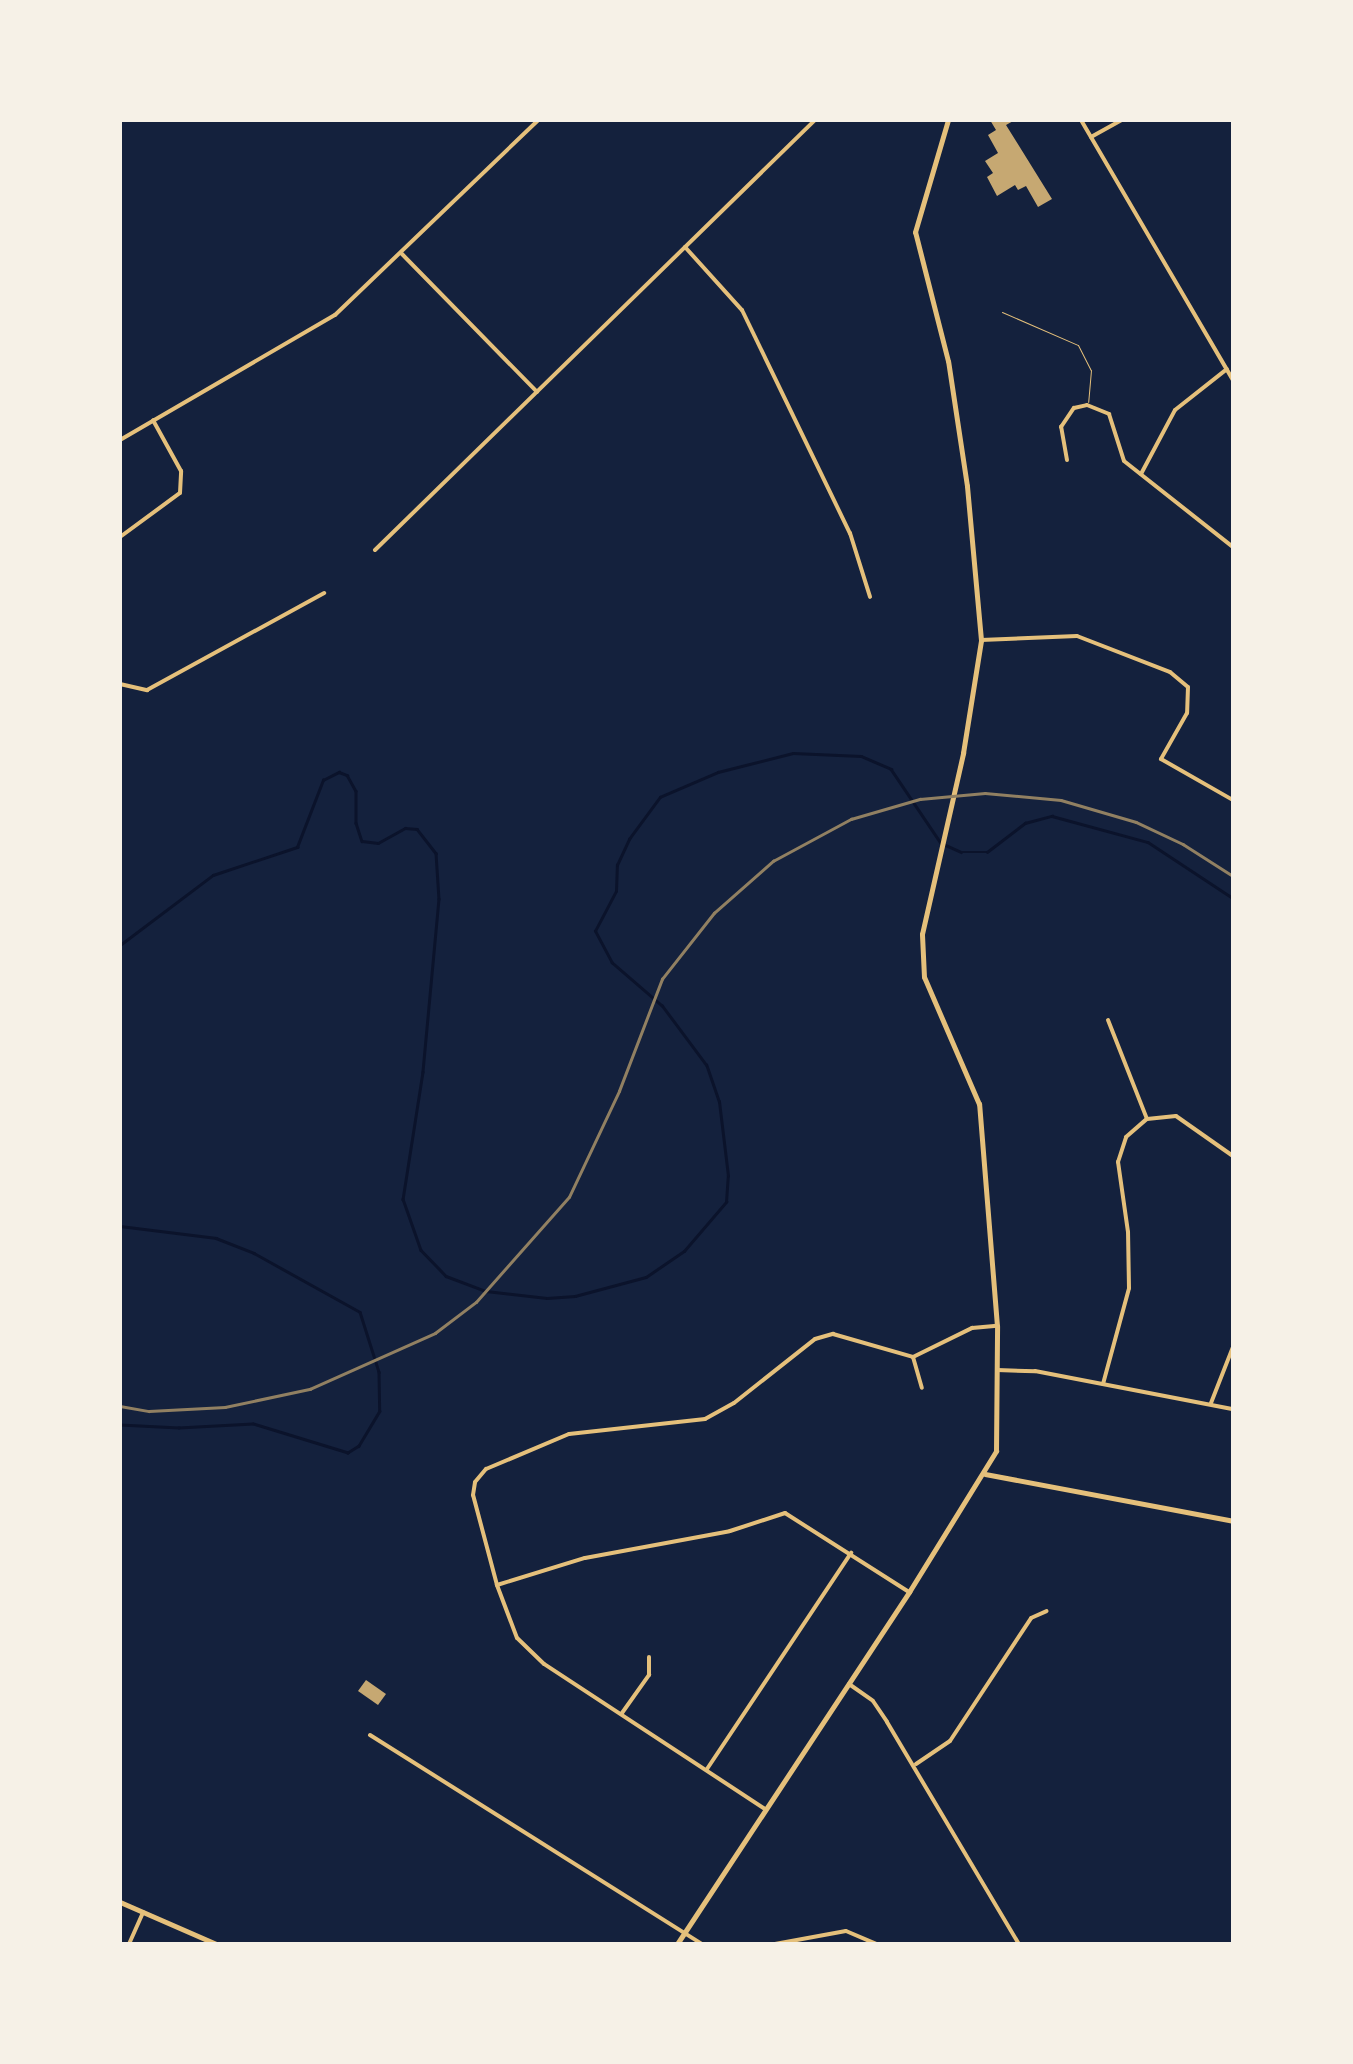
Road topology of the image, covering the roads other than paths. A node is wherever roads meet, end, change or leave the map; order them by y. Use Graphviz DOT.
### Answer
graph roads {
  1 [pos="538,120"];
  2 [pos="815,120"];
  3 [pos="948,120"];
  4 [pos="1081,120"];
  5 [pos="1122,120"];
  6 [pos="1091,138"];
  7 [pos="685,247"];
  8 [pos="402,254"];
  9 [pos="1002,312"];
  10 [pos="1227,369"];
  11 [pos="1233,380"];
  12 [pos="537,392"];
  13 [pos="1087,405"];
  14 [pos="153,420"];
  15 [pos="120,440"];
  16 [pos="1068,460"];
  17 [pos="1141,474"];
  18 [pos="120,536"];
  19 [pos="1233,547"];
  20 [pos="375,550"];
  21 [pos="324,593"];
  22 [pos="870,597"];
  23 [pos="981,640"];
  24 [pos="120,684"];
  25 [pos="1233,800"];
  26 [pos="1108,1020"];
  27 [pos="1148,1119"];
  28 [pos="1233,1156"];
  29 [pos="997,1326"];
  30 [pos="1233,1347"];
  31 [pos="913,1357"];
  32 [pos="997,1370"];
  33 [pos="1103,1384"];
  34 [pos="922,1388"];
  35 [pos="1211,1404"];
  36 [pos="1233,1409"];
  37 [pos="985,1474"];
  38 [pos="1233,1521"];
  39 [pos="851,1552"];
  40 [pos="497,1584"];
  41 [pos="909,1592"];
  42 [pos="1047,1611"];
  43 [pos="649,1657"];
  44 [pos="849,1684"];
  45 [pos="622,1713"];
  46 [pos="370,1735"];
  47 [pos="915,1764"];
  48 [pos="707,1769"];
  49 [pos="765,1809"];
  50 [pos="120,1902"];
  51 [pos="143,1912"];
  52 [pos="684,1934"];
  53 [pos="129,1944"];
  54 [pos="216,1944"];
  55 [pos="677,1944"];
  56 [pos="702,1944"];
  57 [pos="775,1944"];
  58 [pos="877,1944"];
  59 [pos="1019,1944"];
  1 -- 8 [label="street"];
  2 -- 7 [label="street"];
  3 -- 23 [label="main road"];
  4 -- 6 [label="street"];
  5 -- 6 [label="street"];
  6 -- 10 [label="street"];
  7 -- 12 [label="street"];
  7 -- 22 [label="street"];
  8 -- 12 [label="street"];
  8 -- 14 [label="street"];
  9 -- 13 [label="lane"];
  10 -- 11 [label="street"];
  10 -- 17 [label="street"];
  12 -- 20 [label="street"];
  13 -- 16 [label="street"];
  13 -- 17 [label="street"];
  14 -- 15 [label="street"];
  14 -- 18 [label="street"];
  17 -- 19 [label="street"];
  21 -- 24 [label="street"];
  23 -- 25 [label="street"];
  23 -- 29 [label="main road"];
  26 -- 27 [label="street"];
  27 -- 28 [label="street"];
  27 -- 33 [label="street"];
  29 -- 31 [label="street"];
  29 -- 32 [label="main road"];
  30 -- 35 [label="street"];
  31 -- 34 [label="street"];
  31 -- 40 [label="street"];
  32 -- 33 [label="street"];
  32 -- 37 [label="main road"];
  33 -- 35 [label="street"];
  35 -- 36 [label="street"];
  37 -- 38 [label="main road"];
  37 -- 41 [label="main road"];
  39 -- 40 [label="street"];
  39 -- 41 [label="street"];
  39 -- 48 [label="street"];
  40 -- 45 [label="street"];
  41 -- 44 [label="main road"];
  42 -- 47 [label="street"];
  43 -- 45 [label="street"];
  44 -- 47 [label="street"];
  44 -- 49 [label="main road"];
  45 -- 48 [label="street"];
  46 -- 52 [label="street"];
  47 -- 59 [label="street"];
  48 -- 49 [label="street"];
  49 -- 52 [label="main road"];
  50 -- 51 [label="main road"];
  51 -- 53 [label="street"];
  51 -- 54 [label="main road"];
  52 -- 55 [label="main road"];
  52 -- 56 [label="street"];
  57 -- 58 [label="street"];
}
